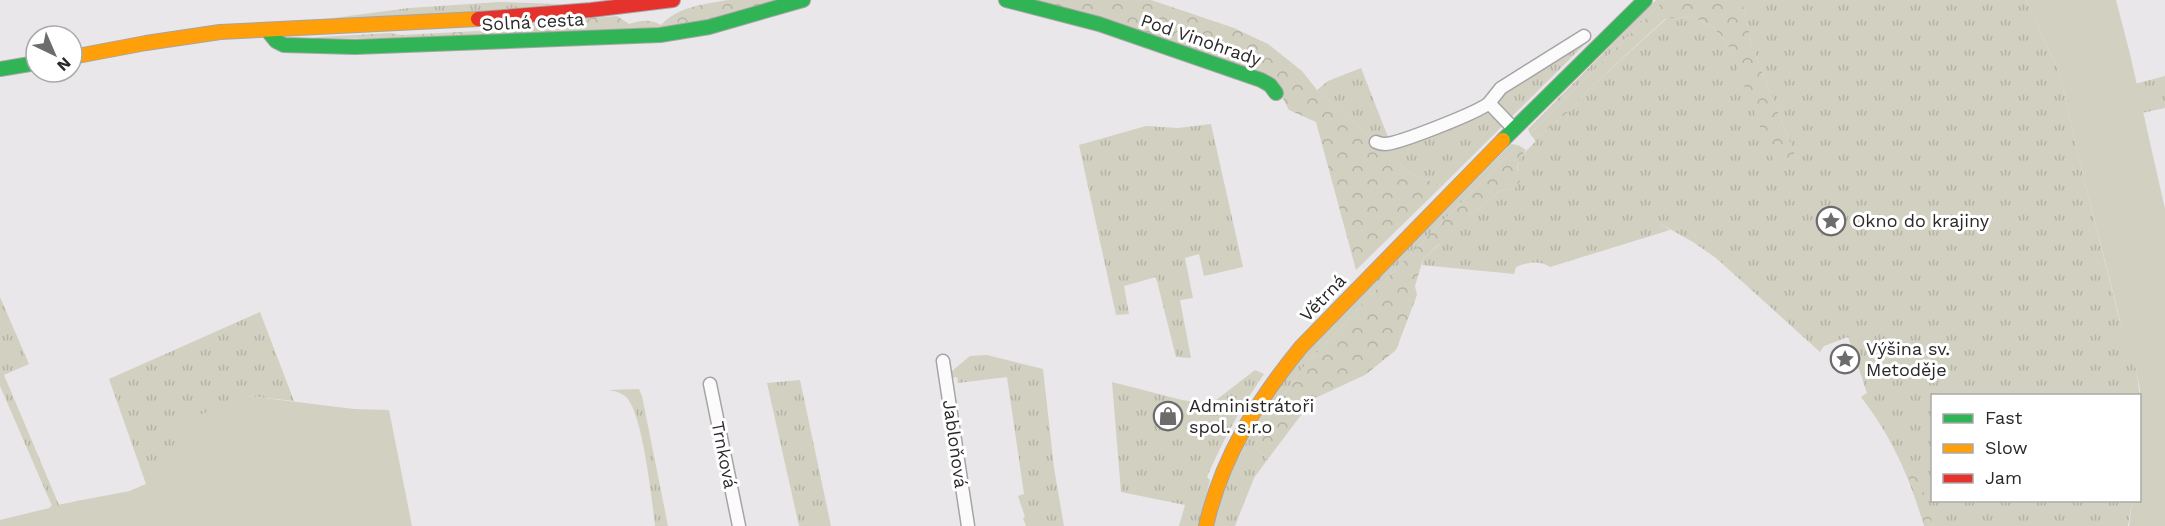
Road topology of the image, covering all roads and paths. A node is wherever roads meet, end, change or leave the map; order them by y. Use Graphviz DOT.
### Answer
graph roads {
  1 [pos="674,0"];
  2 [pos="802,0"];
  3 [pos="1006,0"];
  4 [pos="1645,0"];
  5 [pos="267,30"];
  6 [pos="1584,36"];
  7 [pos="84,55"];
  8 [pos="24,65"];
  9 [pos="0,69"];
  10 [pos="1276,93"];
  11 [pos="1489,103"];
  12 [pos="1514,129"];
  13 [pos="1376,142"];
  14 [pos="943,361"];
  15 [pos="710,384"];
  16 [pos="739,526"];
  17 [pos="968,526"];
  18 [pos="1206,526"];
  1 -- 5 [label="street, Solná cesta"];
  2 -- 5 [label="street, Solná cesta"];
  3 -- 10 [label="street, Pod Vinohrady"];
  4 -- 12 [label="street, Větrná"];
  5 -- 7 [label="street, Solná cesta"];
  6 -- 11 [label="street"];
  8 -- 9 [label="street"];
  11 -- 12 [label="street"];
  11 -- 13 [label="street"];
  12 -- 18 [label="street, Větrná"];
  14 -- 17 [label="street, Jabloňová"];
  15 -- 16 [label="street, Trnková"];
}
